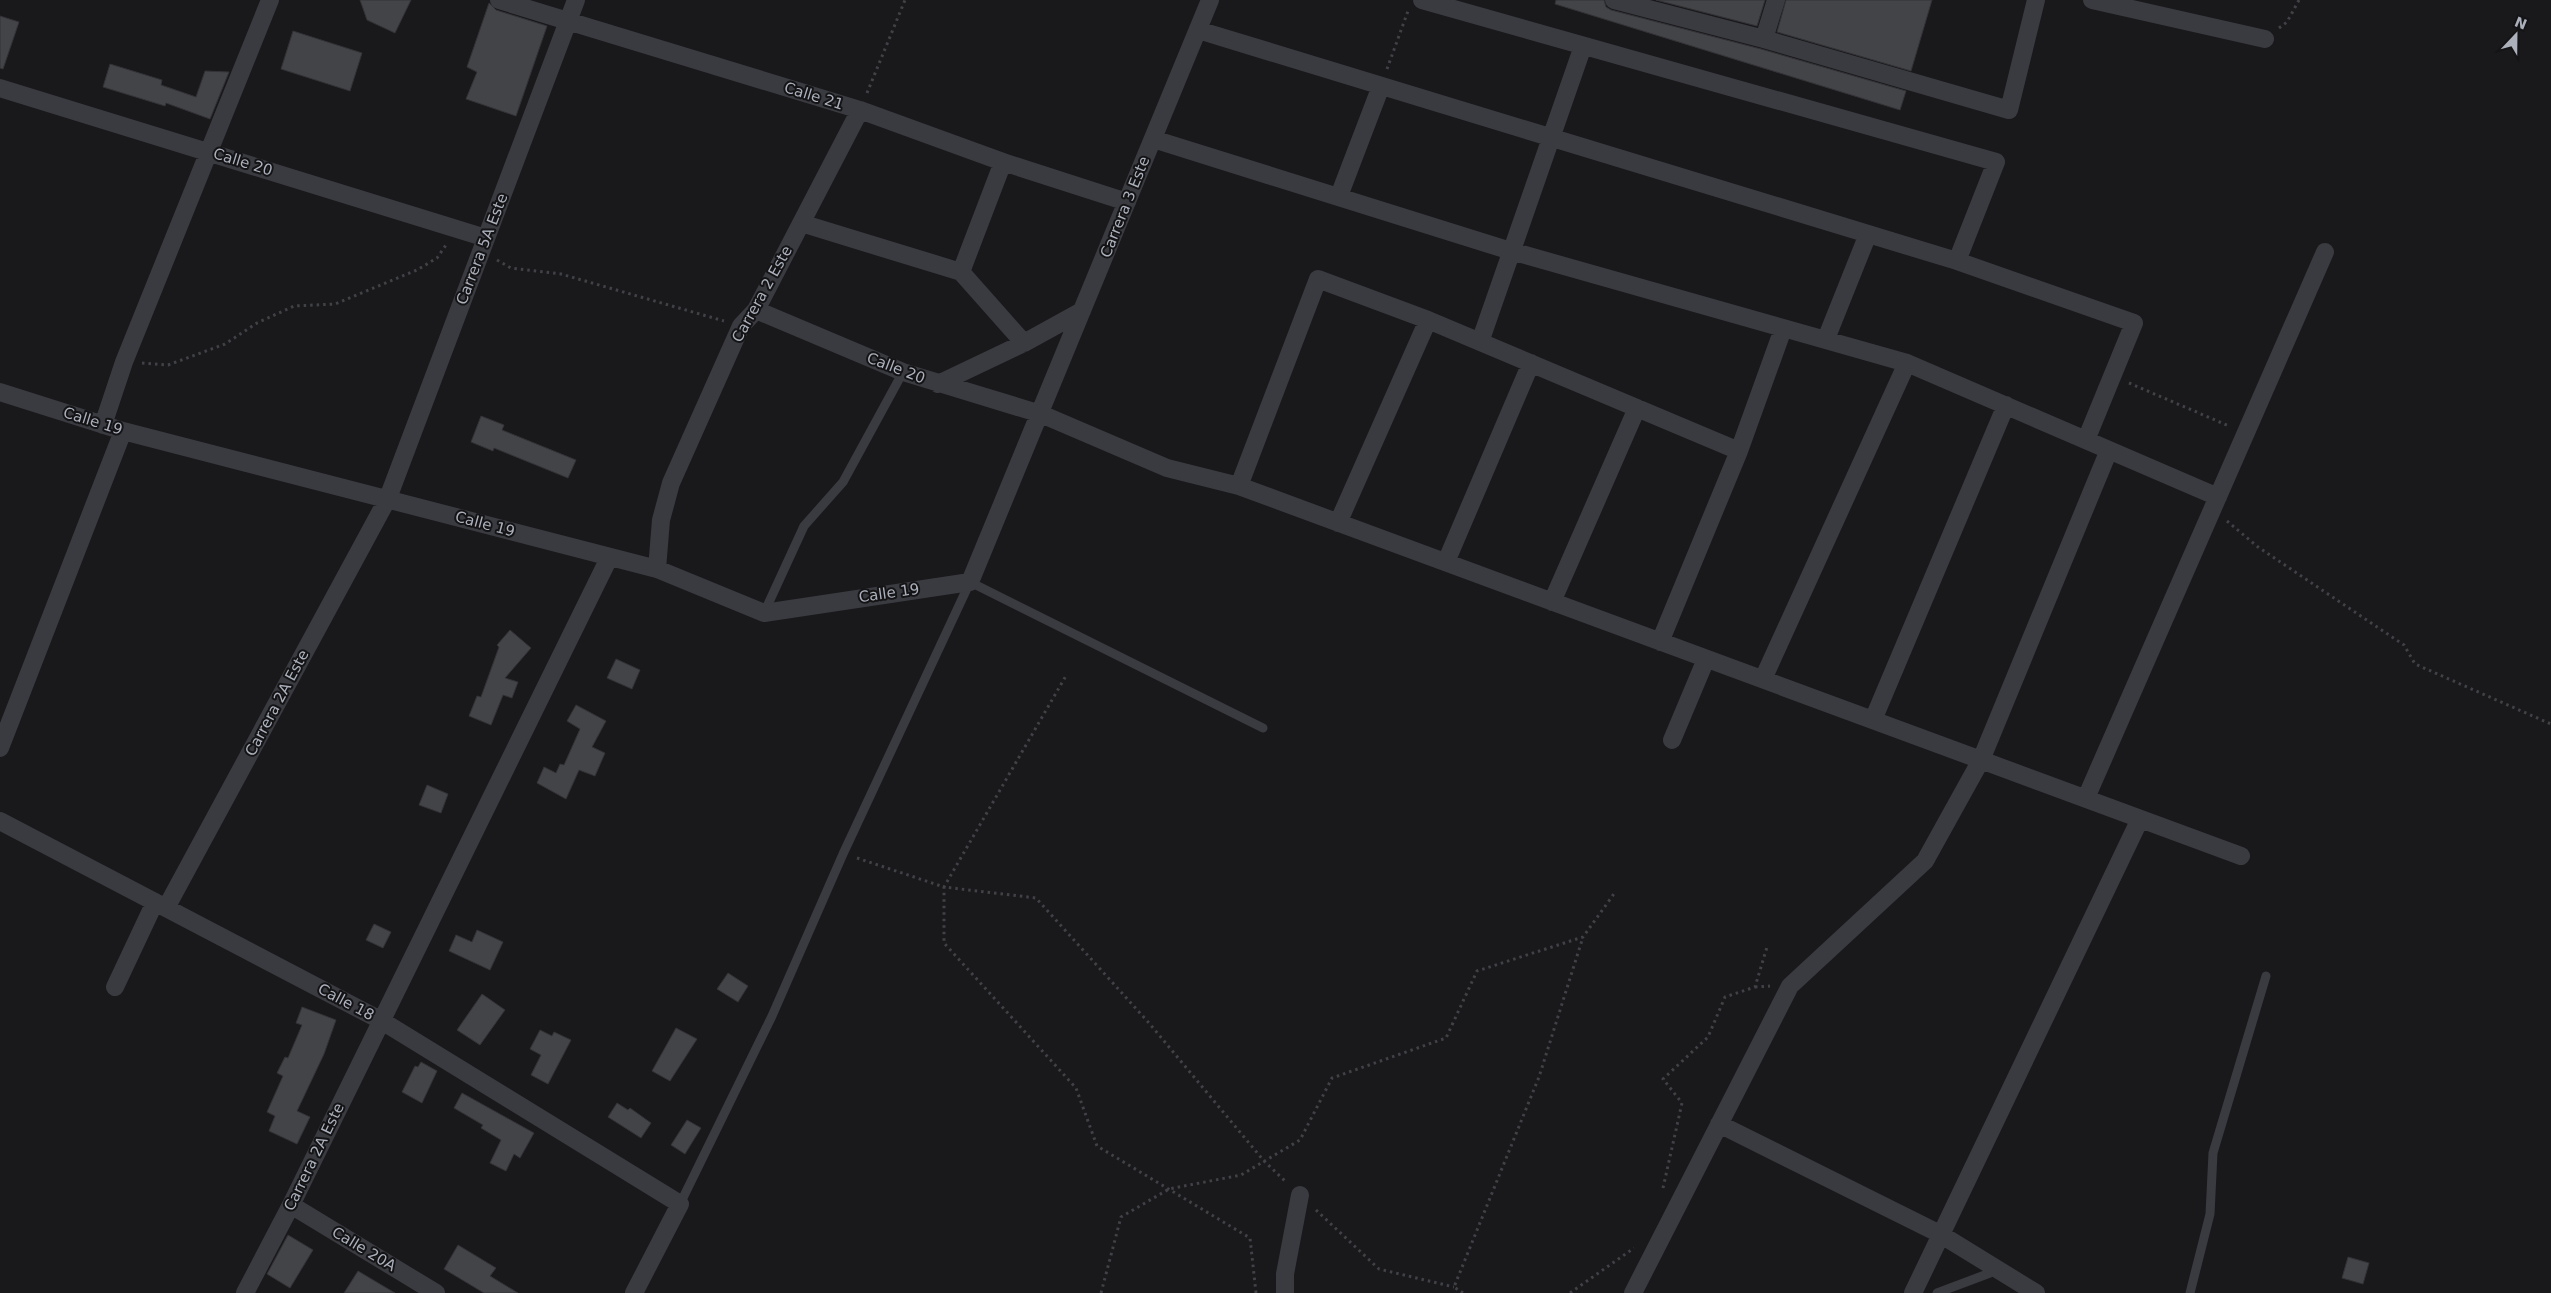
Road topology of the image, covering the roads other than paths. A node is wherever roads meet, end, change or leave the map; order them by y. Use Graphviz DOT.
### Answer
graph roads {
  1 [pos="270,0"];
  2 [pos="499,0"];
  3 [pos="576,0"];
  4 [pos="1210,0"];
  5 [pos="1614,0"];
  6 [pos="1776,0"];
  7 [pos="2036,0"];
  8 [pos="2097,0"];
  9 [pos="1416,4"];
  10 [pos="568,20"];
  11 [pos="1198,30"];
  12 [pos="1764,39"];
  13 [pos="2265,39"];
  14 [pos="1583,46"];
  15 [pos="1381,86"];
  16 [pos="0,88"];
  17 [pos="860,110"];
  18 [pos="1551,137"];
  19 [pos="1153,139"];
  20 [pos="208,151"];
  21 [pos="1003,162"];
  22 [pos="1339,196"];
  23 [pos="1127,202"];
  24 [pos="800,223"];
  25 [pos="1868,234"];
  26 [pos="483,244"];
  27 [pos="1511,251"];
  28 [pos="2325,252"];
  29 [pos="1957,261"];
  30 [pos="961,272"];
  31 [pos="756,310"];
  32 [pos="1082,311"];
  33 [pos="1428,320"];
  34 [pos="1783,328"];
  35 [pos="1826,339"];
  36 [pos="1480,342"];
  37 [pos="1024,343"];
  38 [pos="1907,362"];
  39 [pos="1532,363"];
  40 [pos="903,372"];
  41 [pos="938,384"];
  42 [pos="0,392"];
  43 [pos="2006,405"];
  44 [pos="1637,408"];
  45 [pos="1041,414"];
  46 [pos="103,425"];
  47 [pos="123,431"];
  48 [pos="2086,440"];
  49 [pos="1739,450"];
  50 [pos="2108,450"];
  51 [pos="1239,486"];
  52 [pos="388,498"];
  53 [pos="2215,503"];
  54 [pos="1338,523"];
  55 [pos="609,558"];
  56 [pos="1446,562"];
  57 [pos="656,569"];
  58 [pos="970,582"];
  59 [pos="1552,602"];
  60 [pos="764,613"];
  61 [pos="1660,642"];
  62 [pos="1706,659"];
  63 [pos="1763,680"];
  64 [pos="1873,720"];
  65 [pos="1263,728"];
  66 [pos="1672,740"];
  67 [pos="0,748"];
  68 [pos="1981,760"];
  69 [pos="2086,798"];
  70 [pos="2140,819"];
  71 [pos="0,821"];
  72 [pos="2241,856"];
  73 [pos="161,905"];
  74 [pos="2266,976"];
  75 [pos="115,987"];
  76 [pos="382,1021"];
  77 [pos="1719,1124"];
  78 [pos="1300,1195"];
  79 [pos="680,1204"];
  80 [pos="291,1205"];
  81 [pos="1940,1234"];
  82 [pos="1998,1270"];
  83 [pos="251,1291"];
  84 [pos="436,1293"];
  85 [pos="634,1293"];
  86 [pos="1285,1293"];
  87 [pos="1633,1293"];
  88 [pos="1914,1293"];
  89 [pos="1937,1293"];
  90 [pos="2036,1293"];
  91 [pos="2190,1293"];
  1 -- 20 [label="street"];
  2 -- 10 [label="street, Calle 21"];
  3 -- 10 [label="street, Carrera 5A Este"];
  4 -- 11 [label="street, Carrera 3 Este"];
  5 -- 12 [label="street"];
  6 -- 12 [label="street"];
  7 -- 12 [label="street"];
  8 -- 13 [label="street"];
  9 -- 14 [label="street"];
  10 -- 17 [label="street, Calle 21"];
  10 -- 26 [label="street, Carrera 5A Este"];
  11 -- 15 [label="street"];
  11 -- 19 [label="street, Carrera 3 Este"];
  14 -- 18 [label="street"];
  14 -- 29 [label="street"];
  15 -- 18 [label="street"];
  15 -- 22 [label="street"];
  16 -- 20 [label="street, Calle 20"];
  17 -- 21 [label="street, Calle 21"];
  17 -- 24 [label="street, Carrera 2 Este"];
  18 -- 25 [label="street"];
  18 -- 27 [label="street"];
  19 -- 22 [label="street"];
  19 -- 23 [label="street, Carrera 3 Este"];
  20 -- 26 [label="street, Calle 20"];
  20 -- 46 [label="street"];
  21 -- 23 [label="street, Calle 21"];
  21 -- 30 [label="street"];
  22 -- 27 [label="street"];
  23 -- 32 [label="street, Carrera 3 Este"];
  24 -- 30 [label="street"];
  24 -- 31 [label="street, Carrera 2 Este"];
  25 -- 29 [label="street"];
  25 -- 35 [label="street"];
  26 -- 52 [label="street, Carrera 5A Este"];
  27 -- 34 [label="street"];
  27 -- 36 [label="street"];
  28 -- 53 [label="street"];
  29 -- 48 [label="street"];
  30 -- 37 [label="street"];
  31 -- 40 [label="street, Calle 20"];
  31 -- 57 [label="street, Carrera 2 Este"];
  32 -- 37 [label="street"];
  32 -- 45 [label="street, Carrera 3 Este"];
  33 -- 36 [label="street"];
  33 -- 51 [label="street"];
  33 -- 54 [label="street"];
  34 -- 35 [label="street"];
  34 -- 49 [label="street"];
  35 -- 38 [label="street"];
  36 -- 39 [label="street"];
  37 -- 41 [label="street"];
  38 -- 43 [label="street"];
  38 -- 63 [label="street"];
  39 -- 44 [label="street"];
  39 -- 56 [label="street"];
  40 -- 41 [label="street, Calle 20"];
  40 -- 60 [label="lane"];
  41 -- 45 [label="street, Calle 20"];
  42 -- 46 [label="street, Calle 19"];
  43 -- 48 [label="street"];
  43 -- 64 [label="street"];
  44 -- 49 [label="street"];
  44 -- 59 [label="street"];
  45 -- 51 [label="street, Calle 20"];
  45 -- 58 [label="street, Carrera 3 Este"];
  46 -- 47 [label="street, Calle 19"];
  47 -- 52 [label="street, Calle 19"];
  47 -- 67 [label="street"];
  48 -- 50 [label="street"];
  49 -- 61 [label="street"];
  50 -- 53 [label="street"];
  50 -- 68 [label="street"];
  51 -- 54 [label="street, Calle 20"];
  52 -- 55 [label="street, Calle 19"];
  52 -- 73 [label="street, Carrera 2A Este"];
  53 -- 69 [label="street"];
  54 -- 56 [label="street, Calle 20"];
  55 -- 57 [label="street, Calle 19"];
  55 -- 76 [label="street, Carrera 2A Este"];
  56 -- 59 [label="street, Calle 20"];
  57 -- 60 [label="street, Calle 19"];
  58 -- 60 [label="street, Calle 19"];
  58 -- 65 [label="lane"];
  58 -- 79 [label="lane"];
  59 -- 61 [label="street, Calle 20"];
  61 -- 62 [label="street, Calle 20"];
  62 -- 63 [label="street, Calle 20"];
  62 -- 66 [label="street"];
  63 -- 64 [label="street, Calle 20"];
  64 -- 68 [label="street, Calle 20"];
  68 -- 69 [label="street, Calle 20"];
  68 -- 77 [label="street"];
  69 -- 70 [label="street, Calle 20"];
  70 -- 72 [label="street, Calle 20"];
  70 -- 81 [label="street"];
  71 -- 73 [label="street, Calle 18"];
  73 -- 75 [label="street, Carrera 2A Este"];
  73 -- 76 [label="street, Calle 18"];
  74 -- 91 [label="lane"];
  76 -- 79 [label="street, Calle 18"];
  76 -- 80 [label="street, Carrera 2A Este"];
  77 -- 81 [label="street"];
  77 -- 87 [label="street"];
  78 -- 86 [label="street"];
  79 -- 85 [label="street"];
  80 -- 83 [label="street, Carrera 2A Este"];
  80 -- 84 [label="street, Calle 20A"];
  81 -- 82 [label="street"];
  81 -- 88 [label="street"];
  82 -- 89 [label="lane"];
  82 -- 90 [label="street"];
}
